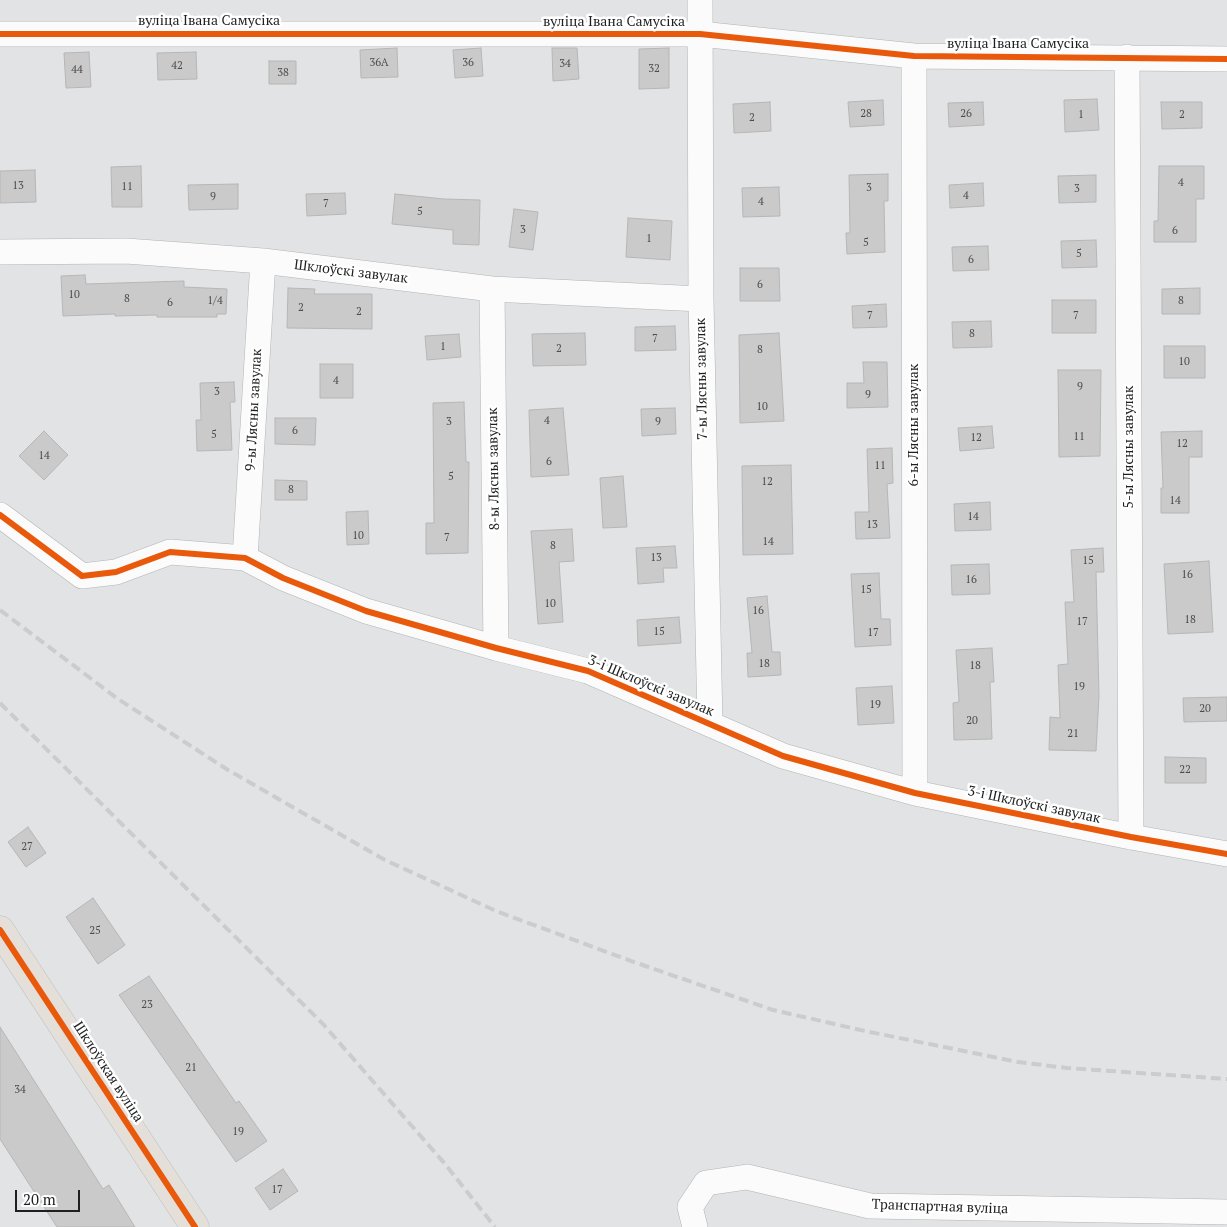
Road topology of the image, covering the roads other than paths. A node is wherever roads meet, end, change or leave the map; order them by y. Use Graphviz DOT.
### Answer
graph roads {
  1 [pos="700,0"];
  2 [pos="0,34"];
  3 [pos="700,34"];
  4 [pos="914,56"];
  5 [pos="1127,57"];
  6 [pos="1227,59"];
  7 [pos="0,252"];
  8 [pos="263,261"];
  9 [pos="492,289"];
  10 [pos="701,299"];
  11 [pos="0,515"];
  12 [pos="245,558"];
  13 [pos="496,648"];
  14 [pos="710,724"];
  15 [pos="915,793"];
  16 [pos="1131,838"];
  17 [pos="1227,854"];
  18 [pos="0,930"];
  19 [pos="1227,1212"];
  20 [pos="195,1227"];
  21 [pos="695,1227"];
  1 -- 3 [label="street, 7-ы Лясны завулак"];
  2 -- 3 [label="street, вуліца Івана Самусіка"];
  3 -- 4 [label="street, вуліца Івана Самусіка"];
  3 -- 10 [label="street, 7-ы Лясны завулак"];
  4 -- 5 [label="street, вуліца Івана Самусіка"];
  4 -- 15 [label="street, 6-ы Лясны завулак"];
  5 -- 6 [label="street, вуліца Івана Самусіка"];
  5 -- 16 [label="street, 5-ы Лясны завулак"];
  7 -- 8 [label="street, Шклоўскі завулак"];
  8 -- 9 [label="street, Шклоўскі завулак"];
  8 -- 12 [label="street, 9-ы Лясны завулак"];
  9 -- 10 [label="street, Шклоўскі завулак"];
  9 -- 13 [label="street, 8-ы Лясны завулак"];
  10 -- 14 [label="street, 7-ы Лясны завулак"];
  11 -- 12 [label="street, 3-і Шклоўскі завулак"];
  12 -- 13 [label="street, 3-і Шклоўскі завулак"];
  13 -- 14 [label="street, 3-і Шклоўскі завулак"];
  14 -- 15 [label="street, 3-і Шклоўскі завулак"];
  15 -- 16 [label="street, 3-і Шклоўскі завулак"];
  16 -- 17 [label="street, 3-і Шклоўскі завулак"];
  18 -- 20 [label="main road, Шклоўская вуліца"];
  19 -- 21 [label="street, Транспартная вуліца"];
}
